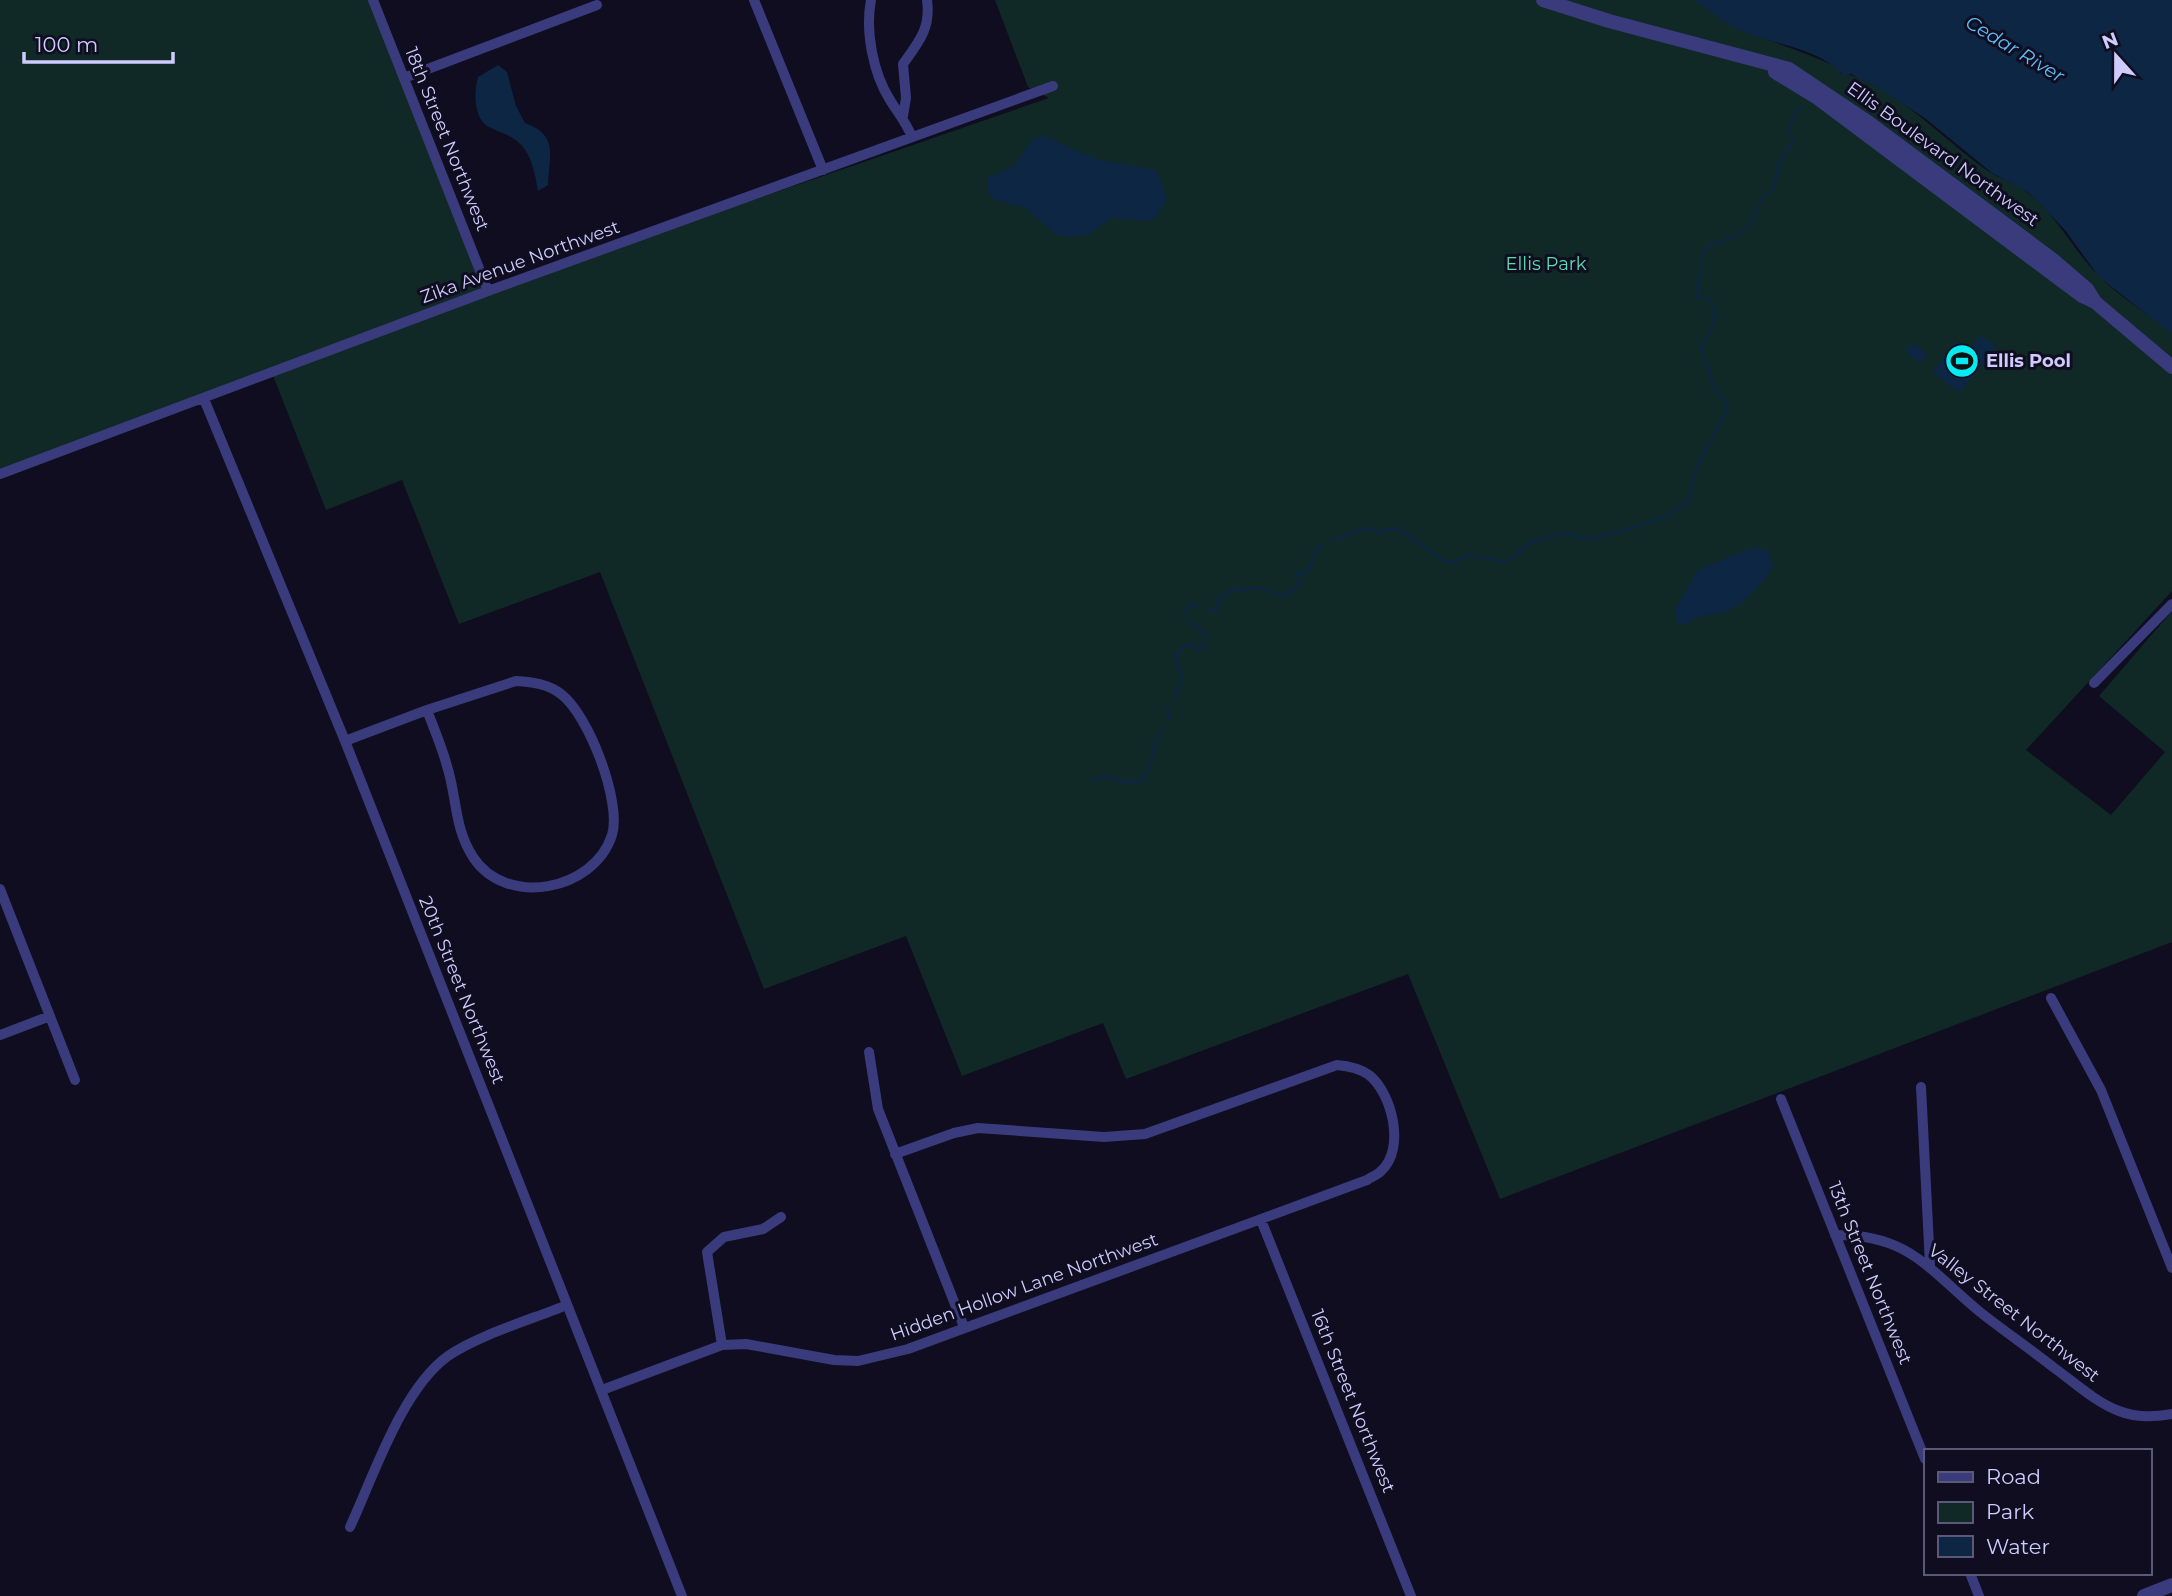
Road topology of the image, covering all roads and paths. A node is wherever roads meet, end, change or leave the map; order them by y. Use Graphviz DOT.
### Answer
graph roads {
  1 [pos="373,0"];
  2 [pos="754,0"];
  3 [pos="871,0"];
  4 [pos="927,0"];
  5 [pos="1543,0"];
  6 [pos="597,5"];
  7 [pos="404,79"];
  8 [pos="1053,86"];
  9 [pos="903,116"];
  10 [pos="912,137"];
  11 [pos="823,170"];
  12 [pos="488,291"];
  13 [pos="2172,367"];
  14 [pos="204,399"];
  15 [pos="0,474"];
  16 [pos="2172,604"];
  17 [pos="2094,683"];
  18 [pos="427,710"];
  19 [pos="345,741"];
  20 [pos="0,889"];
  21 [pos="2051,998"];
  22 [pos="50,1016"];
  23 [pos="0,1035"];
  24 [pos="869,1052"];
  25 [pos="75,1080"];
  26 [pos="1921,1087"];
  27 [pos="1782,1099"];
  28 [pos="895,1154"];
  29 [pos="781,1217"];
  30 [pos="1261,1220"];
  31 [pos="1835,1235"];
  32 [pos="1930,1265"];
  33 [pos="2172,1268"];
  34 [pos="568,1306"];
  35 [pos="964,1327"];
  36 [pos="722,1345"];
  37 [pos="602,1390"];
  38 [pos="2172,1414"];
  39 [pos="1924,1458"];
  40 [pos="350,1527"];
  41 [pos="1971,1575"];
  42 [pos="2172,1586"];
  43 [pos="682,1596"];
  44 [pos="1411,1596"];
  45 [pos="1979,1596"];
  46 [pos="2144,1596"];
  1 -- 7 [label="street, 18th Street Northwest"];
  2 -- 11 [label="street"];
  3 -- 9 [label="street"];
  4 -- 9 [label="street"];
  5 -- 13 [label="street, Ellis Boulevard Northwest"];
  6 -- 7 [label="street"];
  7 -- 12 [label="street, 18th Street Northwest"];
  8 -- 10 [label="street, Zika Avenue Northwest"];
  9 -- 10 [label="street"];
  10 -- 11 [label="street, Zika Avenue Northwest"];
  11 -- 12 [label="street, Zika Avenue Northwest"];
  12 -- 14 [label="street, Zika Avenue Northwest"];
  14 -- 15 [label="street, Zika Avenue Northwest"];
  14 -- 19 [label="street, 20th Street Northwest"];
  16 -- 17 [label="street"];
  18 -- 18 [label="street"];
  18 -- 19 [label="street"];
  19 -- 34 [label="street, 20th Street Northwest"];
  20 -- 22 [label="street"];
  21 -- 33 [label="street"];
  22 -- 23 [label="street"];
  22 -- 25 [label="street"];
  24 -- 28 [label="street"];
  26 -- 32 [label="street"];
  27 -- 31 [label="street, 13th Street Northwest"];
  28 -- 30 [label="street, Hidden Hollow Lane Northwest"];
  28 -- 35 [label="street"];
  29 -- 36 [label="street"];
  30 -- 35 [label="street, Hidden Hollow Lane Northwest"];
  30 -- 44 [label="street, 16th Street Northwest"];
  31 -- 32 [label="street, Valley Street Northwest"];
  31 -- 39 [label="street, 13th Street Northwest"];
  32 -- 38 [label="street, Valley Street Northwest"];
  34 -- 37 [label="street, 20th Street Northwest"];
  34 -- 40 [label="street"];
  35 -- 36 [label="street, Hidden Hollow Lane Northwest"];
  36 -- 37 [label="street, Hidden Hollow Lane Northwest"];
  37 -- 43 [label="street, 20th Street Northwest"];
  41 -- 45 [label="street"];
  42 -- 46 [label="street"];
}
